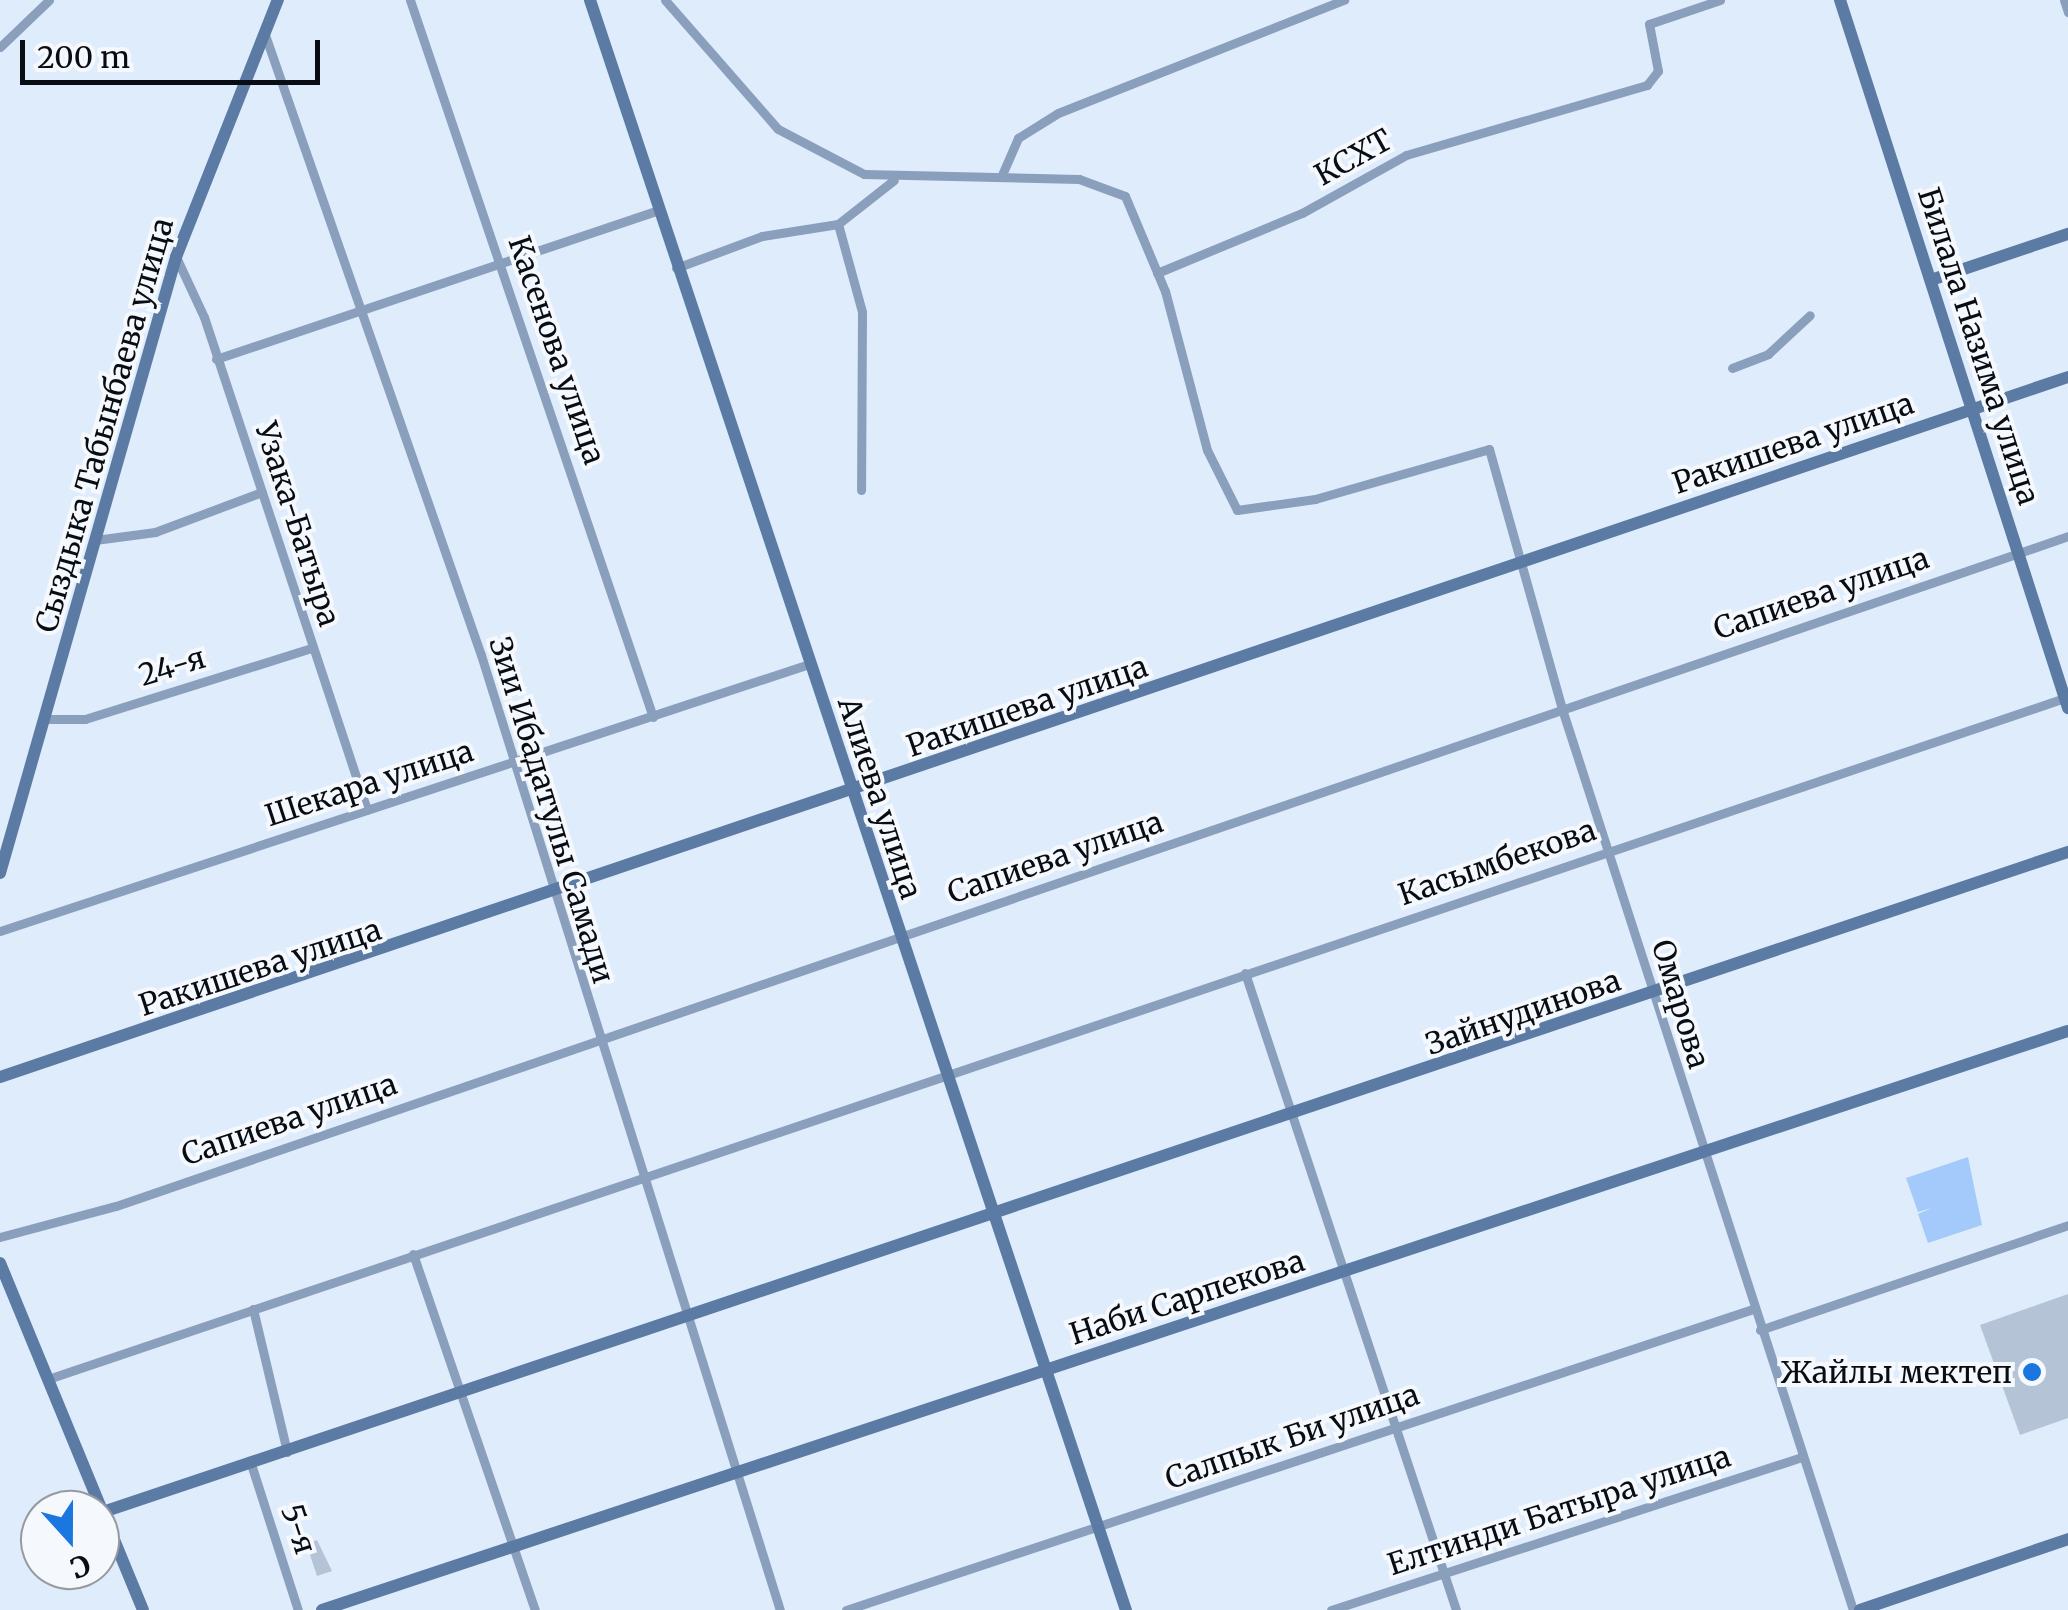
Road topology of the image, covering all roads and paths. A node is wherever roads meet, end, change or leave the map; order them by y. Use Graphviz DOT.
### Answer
graph roads {
  1 [pos="48,0"];
  2 [pos="278,0"];
  3 [pos="410,0"];
  4 [pos="590,0"];
  5 [pos="665,0"];
  6 [pos="1344,0"];
  7 [pos="1720,0"];
  8 [pos="1840,0"];
  9 [pos="2064,0"];
  10 [pos="2068,12"];
  11 [pos="264,30"];
  12 [pos="0,47"];
  13 [pos="1001,177"];
  14 [pos="894,180"];
  15 [pos="658,210"];
  16 [pos="838,224"];
  17 [pos="2068,234"];
  18 [pos="176,257"];
  19 [pos="501,264"];
  20 [pos="676,268"];
  21 [pos="1157,273"];
  22 [pos="1931,280"];
  23 [pos="360,315"];
  24 [pos="1810,315"];
  25 [pos="216,358"];
  26 [pos="1732,368"];
  27 [pos="2068,377"];
  28 [pos="1970,409"];
  29 [pos="861,490"];
  30 [pos="262,492"];
  31 [pos="2068,536"];
  32 [pos="94,540"];
  33 [pos="2019,551"];
  34 [pos="1518,563"];
  35 [pos="312,648"];
  36 [pos="809,664"];
  37 [pos="2067,702"];
  38 [pos="1562,710"];
  39 [pos="654,717"];
  40 [pos="44,719"];
  41 [pos="510,763"];
  42 [pos="854,792"];
  43 [pos="368,810"];
  44 [pos="1607,851"];
  45 [pos="2068,852"];
  46 [pos="0,869"];
  47 [pos="553,894"];
  48 [pos="0,930"];
  49 [pos="900,938"];
  50 [pos="1245,973"];
  51 [pos="1653,994"];
  52 [pos="2068,1031"];
  53 [pos="596,1040"];
  54 [pos="946,1075"];
  55 [pos="0,1077"];
  56 [pos="1297,1116"];
  57 [pos="1700,1152"];
  58 [pos="639,1176"];
  59 [pos="994,1217"];
  60 [pos="2068,1224"];
  61 [pos="0,1236"];
  62 [pos="413,1254"];
  63 [pos="0,1263"];
  64 [pos="1343,1272"];
  65 [pos="254,1308"];
  66 [pos="1753,1309"];
  67 [pos="686,1317"];
  68 [pos="1760,1330"];
  69 [pos="1047,1370"];
  70 [pos="48,1379"];
  71 [pos="462,1395"];
  72 [pos="1396,1426"];
  73 [pos="287,1452"];
  74 [pos="1802,1458"];
  75 [pos="251,1464"];
  76 [pos="736,1473"];
  77 [pos="95,1490"];
  78 [pos="120,1507"];
  79 [pos="1098,1526"];
  80 [pos="2068,1539"];
  81 [pos="512,1548"];
  82 [pos="120,1552"];
  83 [pos="1444,1573"];
  84 [pos="143,1610"];
  85 [pos="298,1610"];
  86 [pos="322,1610"];
  87 [pos="535,1610"];
  88 [pos="780,1610"];
  89 [pos="846,1610"];
  90 [pos="1126,1610"];
  91 [pos="1331,1610"];
  92 [pos="1456,1610"];
  93 [pos="1856,1610"];
  1 -- 12 [label="street"];
  2 -- 11 [label="street, Сыздыка Табынбаева улица"];
  3 -- 19 [label="street, Касенова улица"];
  4 -- 15 [label="street, Алиева улица"];
  5 -- 14 [label="street"];
  6 -- 13 [label="street"];
  7 -- 21 [label="street, КСХТ"];
  8 -- 22 [label="street, Билала Назима улица"];
  9 -- 10 [label="street"];
  11 -- 18 [label="street, Сыздыка Табынбаева улица"];
  11 -- 23 [label="street, Зии Ибадатулы Самади"];
  13 -- 14 [label="street"];
  13 -- 21 [label="street"];
  14 -- 16 [label="street"];
  15 -- 19 [label="street"];
  15 -- 20 [label="street, Алиева улица"];
  16 -- 20 [label="street"];
  16 -- 29 [label="street"];
  17 -- 22 [label="street"];
  18 -- 25 [label="street, Узака-Батыра"];
  18 -- 32 [label="street, Сыздыка Табынбаева улица"];
  19 -- 23 [label="street"];
  19 -- 39 [label="street, Касенова улица"];
  20 -- 36 [label="street, Алиева улица"];
  21 -- 34 [label="street, Омарова"];
  22 -- 28 [label="street, Билала Назима улица"];
  23 -- 25 [label="street"];
  23 -- 41 [label="street, Зии Ибадатулы Самади"];
  24 -- 26 [label="street"];
  25 -- 30 [label="street, Узака-Батыра"];
  27 -- 28 [label="street, Ракишева улица"];
  28 -- 33 [label="street, Билала Назима улица"];
  28 -- 34 [label="street, Ракишева улица"];
  30 -- 32 [label="street"];
  30 -- 35 [label="street, Узака-Батыра"];
  31 -- 33 [label="street, Сапиева улица"];
  32 -- 40 [label="street, Сыздыка Табынбаева улица"];
  33 -- 37 [label="street, Билала Назима улица"];
  33 -- 38 [label="street, Сапиева улица"];
  34 -- 38 [label="street, Омарова"];
  34 -- 42 [label="street, Ракишева улица"];
  35 -- 40 [label="street, 24-я"];
  35 -- 43 [label="street, Узака-Батыра"];
  36 -- 39 [label="street, Шекара улица"];
  36 -- 42 [label="street, Алиева улица"];
  37 -- 44 [label="street, Касымбекова"];
  38 -- 44 [label="street, Омарова"];
  38 -- 49 [label="street, Сапиева улица"];
  39 -- 41 [label="street, Шекара улица"];
  40 -- 46 [label="street, Сыздыка Табынбаева улица"];
  41 -- 43 [label="street, Шекара улица"];
  41 -- 47 [label="street, Зии Ибадатулы Самади"];
  42 -- 47 [label="street, Ракишева улица"];
  42 -- 49 [label="street, Алиева улица"];
  43 -- 48 [label="street, Шекара улица"];
  44 -- 50 [label="street, Касымбекова"];
  44 -- 51 [label="street, Омарова"];
  45 -- 51 [label="street, Зайнудинова"];
  47 -- 53 [label="street, Зии Ибадатулы Самади"];
  47 -- 55 [label="street, Ракишева улица"];
  49 -- 53 [label="street, Сапиева улица"];
  49 -- 54 [label="street, Алиева улица"];
  50 -- 54 [label="street, Касымбекова"];
  50 -- 56 [label="street"];
  51 -- 56 [label="street, Зайнудинова"];
  51 -- 57 [label="street, Омарова"];
  52 -- 57 [label="street, Наби Сарпекова"];
  53 -- 58 [label="street, Зии Ибадатулы Самади"];
  53 -- 61 [label="street, Сапиева улица"];
  54 -- 58 [label="street, Касымбекова"];
  54 -- 59 [label="street, Алиева улица"];
  56 -- 59 [label="street, Зайнудинова"];
  56 -- 64 [label="street"];
  57 -- 64 [label="street, Наби Сарпекова"];
  57 -- 66 [label="street, Омарова"];
  58 -- 62 [label="street, Касымбекова"];
  58 -- 67 [label="street, Зии Ибадатулы Самади"];
  59 -- 67 [label="street, Зайнудинова"];
  59 -- 69 [label="street, Алиева улица"];
  60 -- 68 [label="street"];
  62 -- 65 [label="street, Касымбекова"];
  62 -- 71 [label="street"];
  63 -- 70 [label="street"];
  64 -- 69 [label="street, Наби Сарпекова"];
  64 -- 72 [label="street"];
  65 -- 70 [label="street, Касымбекова"];
  65 -- 73 [label="street"];
  66 -- 68 [label="street, Омарова"];
  66 -- 72 [label="street, Салпык Би улица"];
  67 -- 71 [label="street, Зайнудинова"];
  67 -- 76 [label="street, Зии Ибадатулы Самади"];
  68 -- 74 [label="street, Омарова"];
  69 -- 76 [label="street, Наби Сарпекова"];
  69 -- 79 [label="street, Алиева улица"];
  70 -- 77 [label="street"];
  71 -- 73 [label="street, Зайнудинова"];
  71 -- 81 [label="street"];
  72 -- 79 [label="street, Салпык Би улица"];
  72 -- 83 [label="street"];
  73 -- 75 [label="street, Зайнудинова"];
  74 -- 83 [label="street, Елтинди Батыра улица"];
  74 -- 93 [label="street, Омарова"];
  75 -- 78 [label="street, Зайнудинова"];
  75 -- 85 [label="street, 5-я"];
  76 -- 81 [label="street, Наби Сарпекова"];
  76 -- 88 [label="street, Зии Ибадатулы Самади"];
  79 -- 89 [label="street, Салпык Би улица"];
  79 -- 90 [label="street, Алиева улица"];
  80 -- 93 [label="street"];
  81 -- 86 [label="street, Наби Сарпекова"];
  81 -- 87 [label="street"];
  82 -- 84 [label="street"];
  83 -- 91 [label="street, Елтинди Батыра улица"];
  83 -- 92 [label="street"];
}
